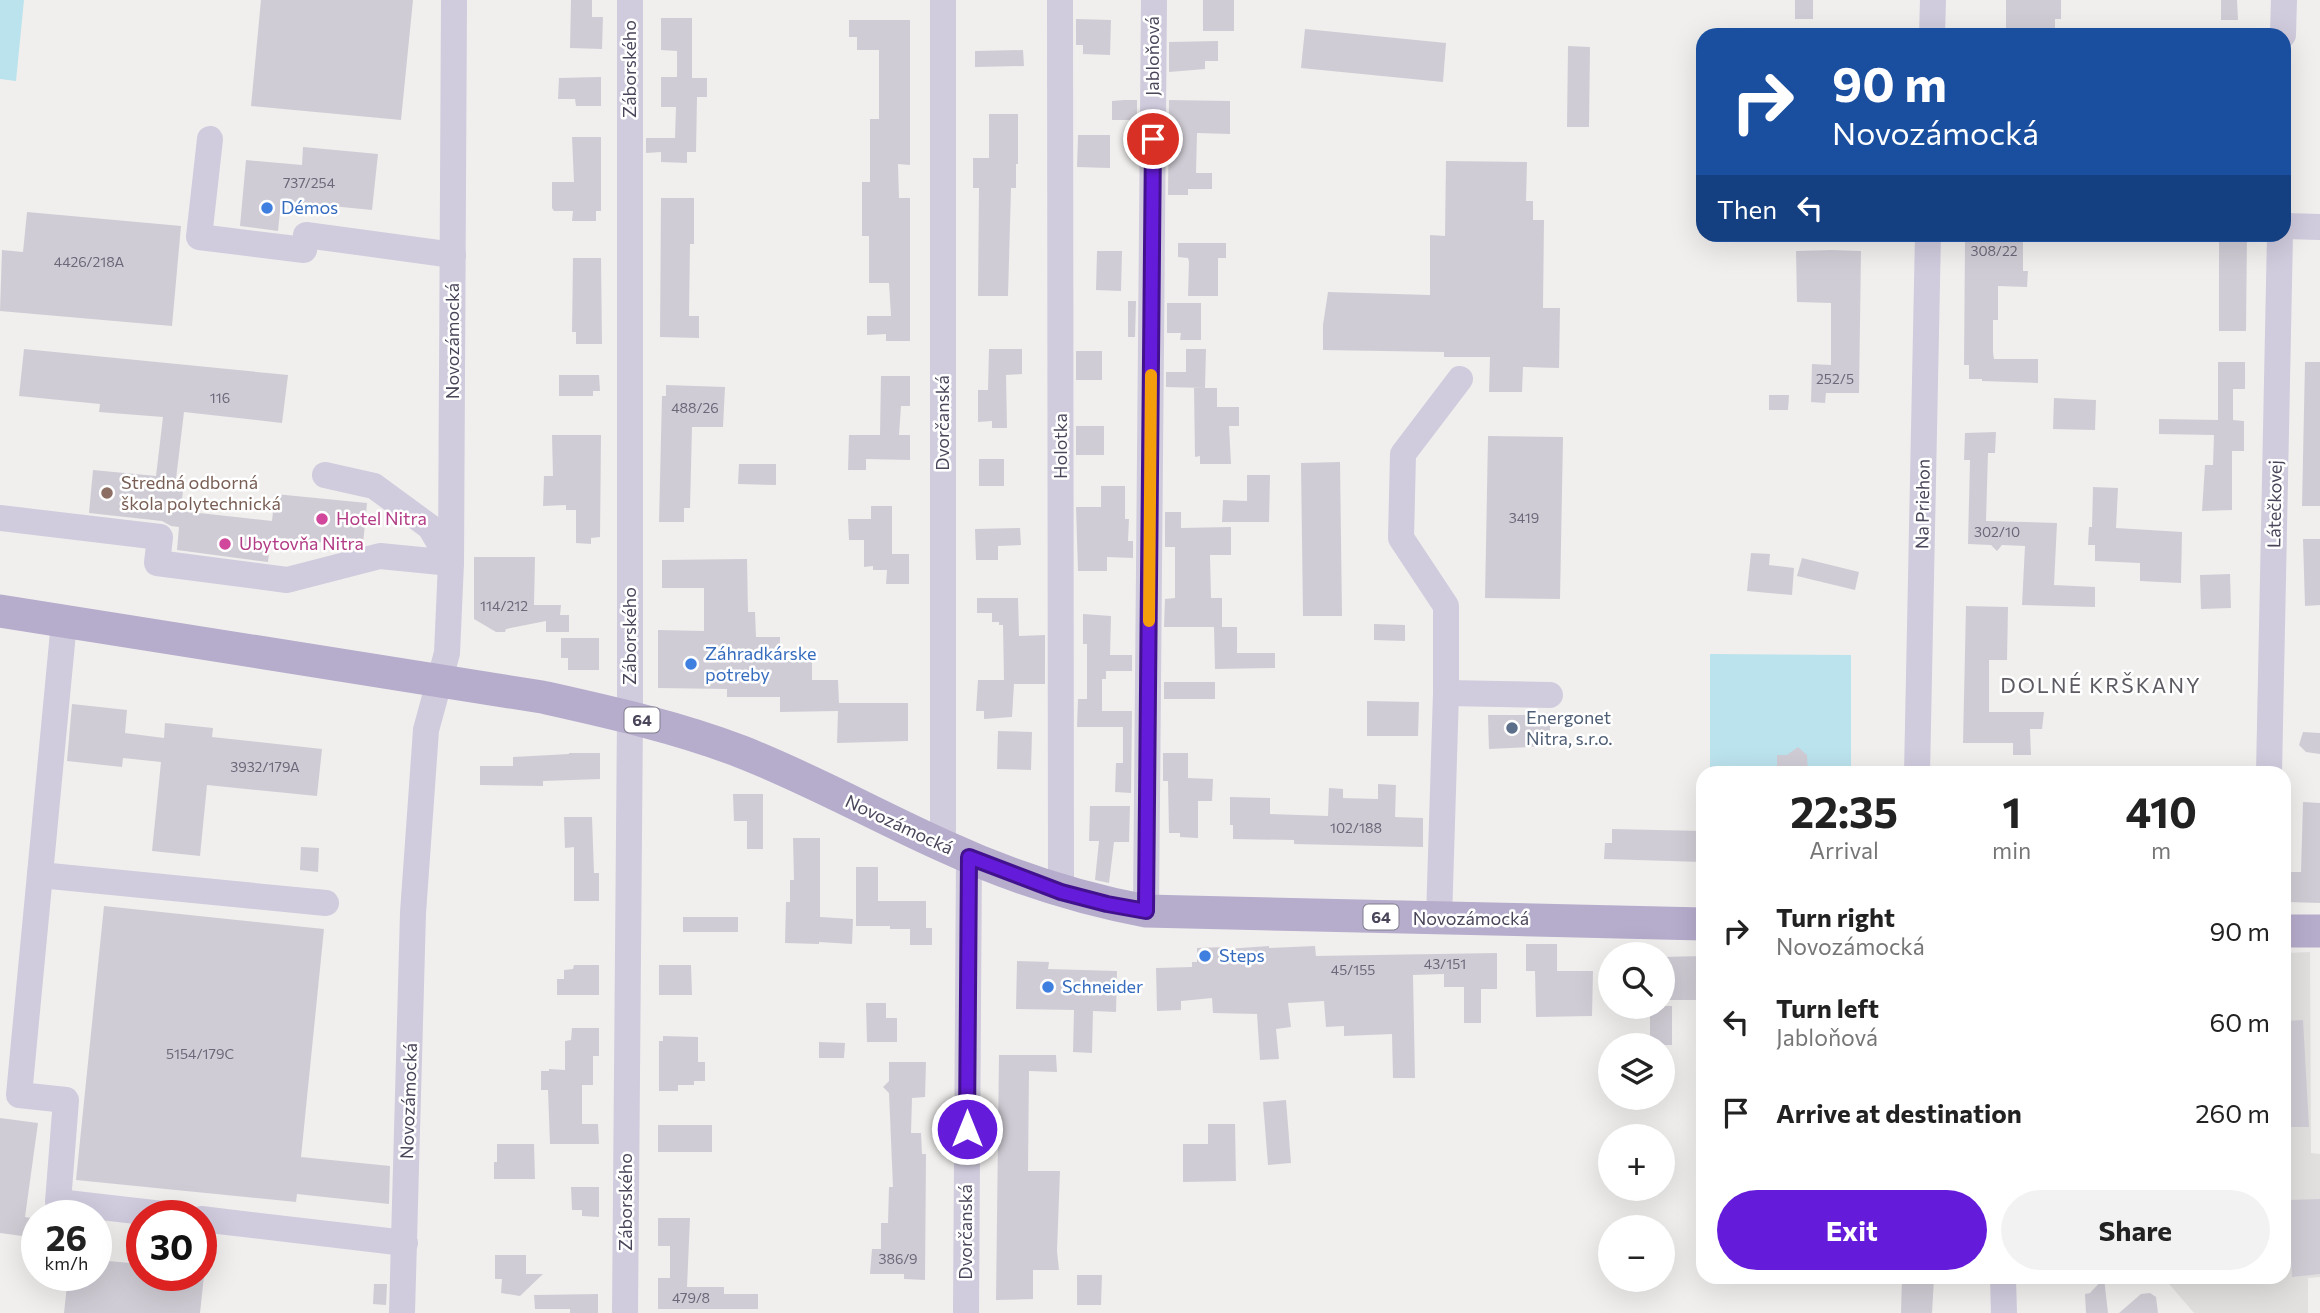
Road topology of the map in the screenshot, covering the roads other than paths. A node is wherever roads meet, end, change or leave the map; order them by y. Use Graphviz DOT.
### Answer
graph roads {
  1 [pos="454,0"];
  2 [pos="630,0"];
  3 [pos="943,0"];
  4 [pos="1060,0"];
  5 [pos="1154,0"];
  6 [pos="1933,0"];
  7 [pos="2284,0"];
  8 [pos="1932,28"];
  9 [pos="2283,28"];
  10 [pos="210,139"];
  11 [pos="2291,226"];
  12 [pos="2320,227"];
  13 [pos="1928,242"];
  14 [pos="2280,242"];
  15 [pos="453,255"];
  16 [pos="1461,379"];
  17 [pos="325,475"];
  18 [pos="0,518"];
  19 [pos="452,563"];
  20 [pos="0,611"];
  21 [pos="64,622"];
  22 [pos="440,681"];
  23 [pos="1446,693"];
  24 [pos="1549,695"];
  25 [pos="630,716"];
  26 [pos="1917,766"];
  27 [pos="2269,766"];
  28 [pos="956,851"];
  29 [pos="40,875"];
  30 [pos="1061,892"];
  31 [pos="326,903"];
  32 [pos="1146,911"];
  33 [pos="1439,919"];
  34 [pos="1696,924"];
  35 [pos="2291,931"];
  36 [pos="2320,931"];
  37 [pos="126,1210"];
  38 [pos="217,1221"];
  39 [pos="405,1243"];
  40 [pos="2003,1284"];
  41 [pos="402,1313"];
  42 [pos="625,1313"];
  43 [pos="966,1313"];
  44 [pos="2004,1313"];
  1 -- 15 [label="street, Novozámocká"];
  2 -- 25 [label="street, Záborského"];
  3 -- 28 [label="street, Dvorčanská"];
  4 -- 30 [label="street, Holotka"];
  5 -- 32 [label="street, Jabloňová"];
  6 -- 8 [label="street"];
  7 -- 9 [label="street"];
  10 -- 15 [label="street"];
  11 -- 12 [label="street"];
  13 -- 26 [label="street, Na Priehon"];
  14 -- 27 [label="street, Látečkovej"];
  15 -- 19 [label="street, Novozámocká"];
  16 -- 23 [label="street"];
  17 -- 19 [label="street"];
  18 -- 19 [label="street"];
  19 -- 22 [label="street, Novozámocká"];
  20 -- 21 [label="main road, Novozámocká / 64"];
  21 -- 22 [label="main road, Novozámocká / 64"];
  21 -- 29 [label="street"];
  22 -- 25 [label="main road, Novozámocká / 64"];
  22 -- 39 [label="street, Novozámocká"];
  23 -- 24 [label="street"];
  23 -- 33 [label="street"];
  25 -- 28 [label="main road, Novozámocká / 64"];
  25 -- 42 [label="street, Záborského"];
  28 -- 30 [label="main road, Novozámocká / 64"];
  28 -- 43 [label="street, Dvorčanská"];
  29 -- 31 [label="street"];
  29 -- 37 [label="street"];
  30 -- 32 [label="main road, Novozámocká / 64"];
  32 -- 33 [label="main road, Novozámocká / 64"];
  33 -- 34 [label="main road, Novozámocká / 64"];
  35 -- 36 [label="main road"];
  38 -- 39 [label="street"];
  39 -- 41 [label="street, Novozámocká"];
  40 -- 44 [label="street"];
}
